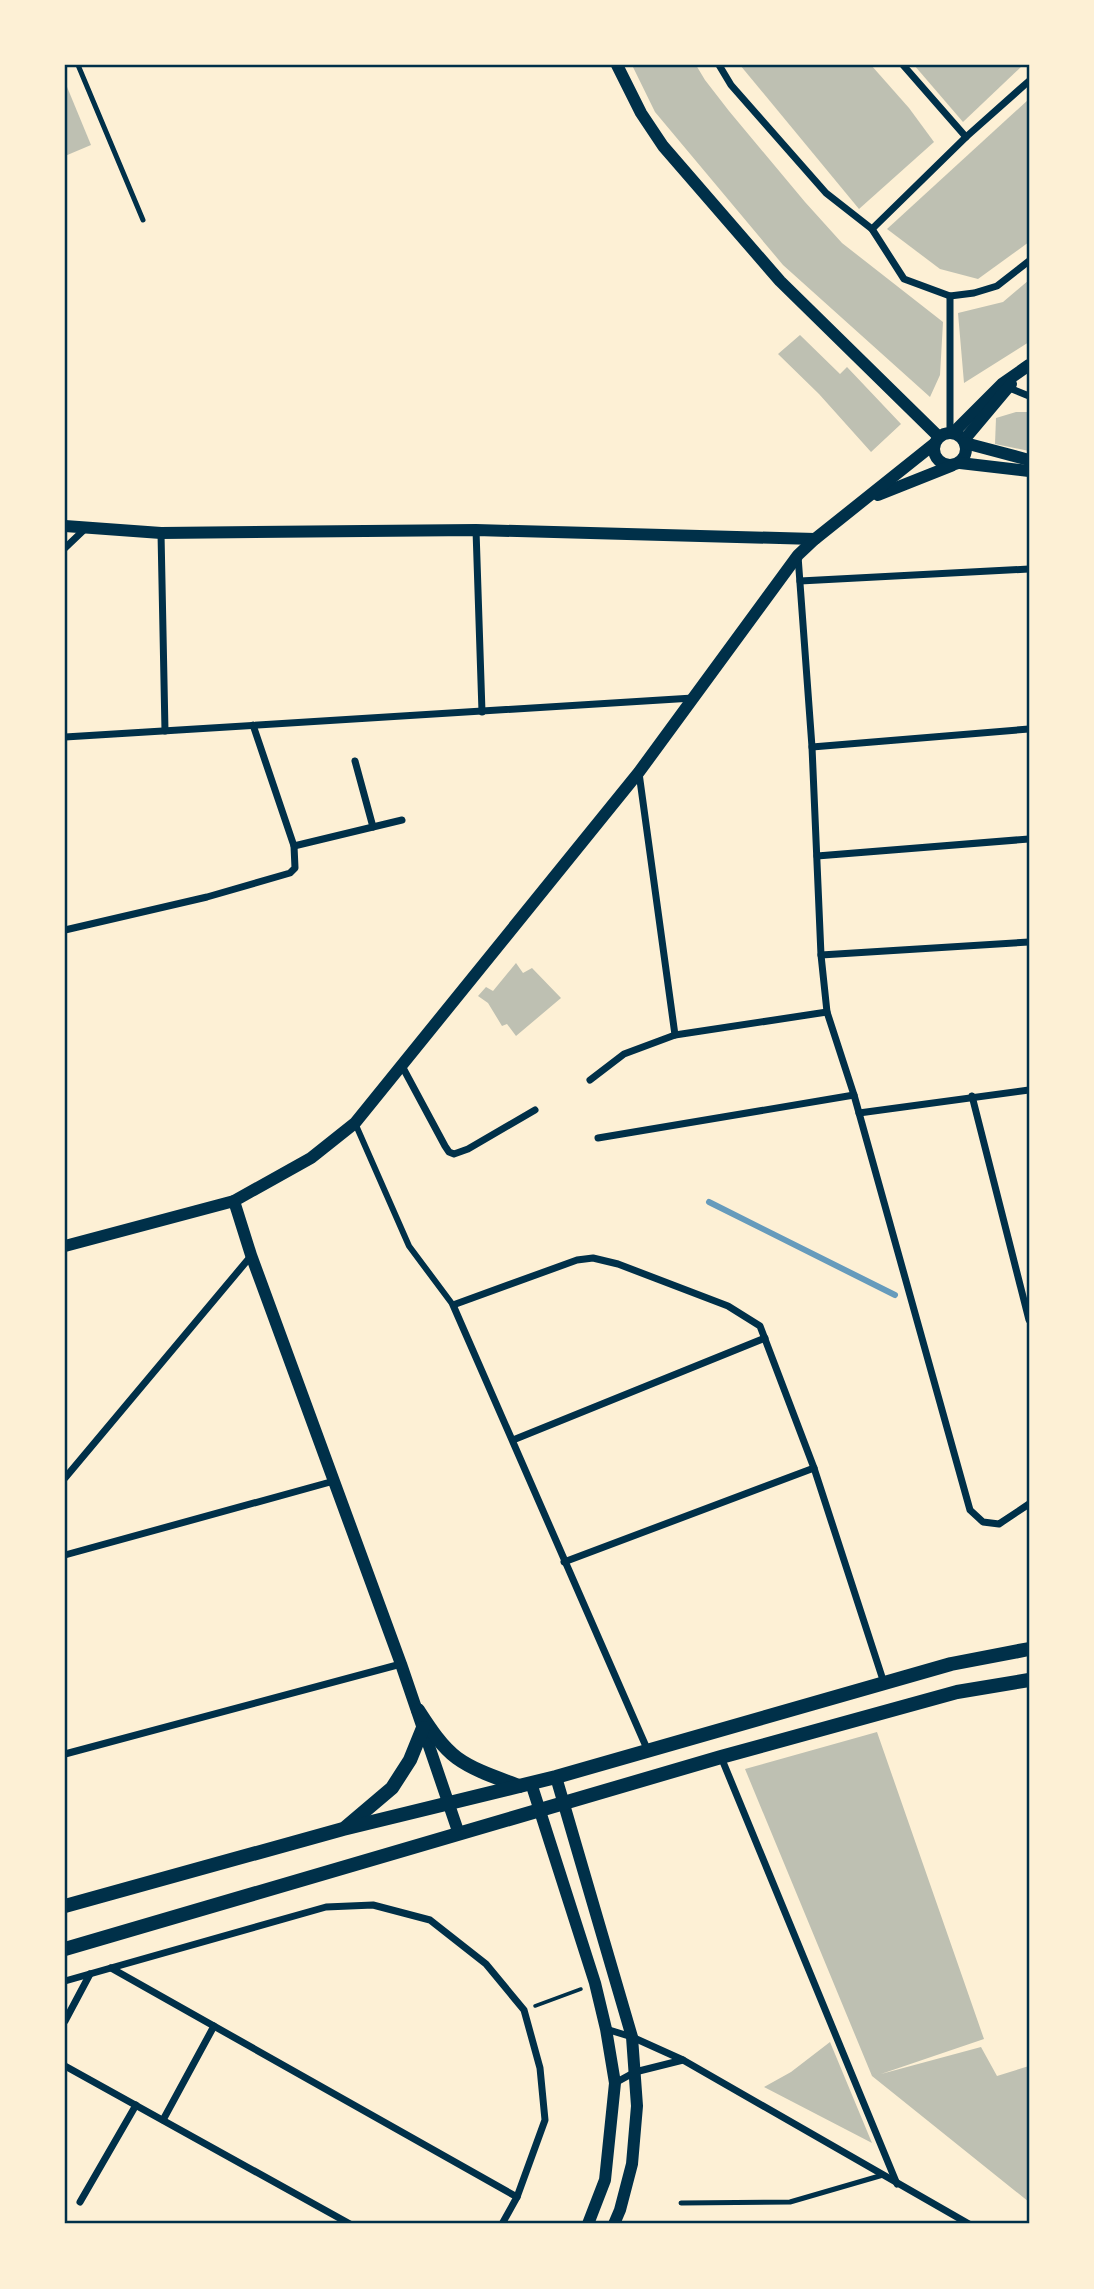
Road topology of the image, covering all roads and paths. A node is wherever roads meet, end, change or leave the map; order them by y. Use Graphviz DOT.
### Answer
graph roads {
  1 [pos="78,65"];
  2 [pos="617,65"];
  3 [pos="719,65"];
  4 [pos="903,65"];
  5 [pos="1029,81"];
  6 [pos="966,137"];
  7 [pos="143,220"];
  8 [pos="872,229"];
  9 [pos="1029,261"];
  10 [pos="950,296"];
  11 [pos="1029,365"];
  12 [pos="1005,386"];
  13 [pos="1029,396"];
  14 [pos="951,438"];
  15 [pos="1029,460"];
  16 [pos="956,464"];
  17 [pos="1029,471"];
  18 [pos="865,501"];
  19 [pos="65,526"];
  20 [pos="88,527"];
  21 [pos="476,530"];
  22 [pos="161,533"];
  23 [pos="815,539"];
  24 [pos="65,548"];
  25 [pos="798,555"];
  26 [pos="1029,569"];
  27 [pos="800,581"];
  28 [pos="695,698"];
  29 [pos="482,712"];
  30 [pos="253,725"];
  31 [pos="1029,729"];
  32 [pos="165,731"];
  33 [pos="65,737"];
  34 [pos="812,747"];
  35 [pos="355,761"];
  36 [pos="639,772"];
  37 [pos="402,820"];
  38 [pos="373,827"];
  39 [pos="1029,839"];
  40 [pos="294,846"];
  41 [pos="817,856"];
  42 [pos="65,930"];
  43 [pos="1029,942"];
  44 [pos="821,955"];
  45 [pos="827,1012"];
  46 [pos="676,1035"];
  47 [pos="402,1066"];
  48 [pos="590,1080"];
  49 [pos="1029,1090"];
  50 [pos="855,1094"];
  51 [pos="972,1096"];
  52 [pos="535,1110"];
  53 [pos="859,1113"];
  54 [pos="355,1123"];
  55 [pos="598,1138"];
  56 [pos="234,1201"];
  57 [pos="65,1246"];
  58 [pos="251,1255"];
  59 [pos="453,1305"];
  60 [pos="1029,1320"];
  61 [pos="765,1338"];
  62 [pos="513,1440"];
  63 [pos="814,1468"];
  64 [pos="65,1478"];
  65 [pos="334,1481"];
  66 [pos="1029,1504"];
  67 [pos="65,1555"];
  68 [pos="564,1562"];
  69 [pos="1029,1649"];
  70 [pos="401,1664"];
  71 [pos="1029,1679"];
  72 [pos="884,1684"];
  73 [pos="418,1710"];
  74 [pos="423,1728"];
  75 [pos="648,1751"];
  76 [pos="65,1754"];
  77 [pos="721,1756"];
  78 [pos="556,1777"];
  79 [pos="525,1784"];
  80 [pos="449,1802"];
  81 [pos="562,1804"];
  82 [pos="538,1810"];
  83 [pos="343,1829"];
  84 [pos="459,1834"];
  85 [pos="65,1906"];
  86 [pos="65,1949"];
  87 [pos="111,1968"];
  88 [pos="90,1974"];
  89 [pos="65,1981"];
  90 [pos="595,1983"];
  91 [pos="524,2010"];
  92 [pos="65,2021"];
  93 [pos="214,2026"];
  94 [pos="606,2029"];
  95 [pos="632,2037"];
  96 [pos="683,2060"];
  97 [pos="65,2066"];
  98 [pos="635,2072"];
  99 [pos="615,2083"];
  100 [pos="136,2105"];
  101 [pos="163,2120"];
  102 [pos="883,2175"];
  103 [pos="897,2184"];
  104 [pos="517,2197"];
  105 [pos="80,2202"];
  106 [pos="681,2203"];
  107 [pos="350,2224"];
  108 [pos="502,2224"];
  109 [pos="588,2224"];
  110 [pos="614,2224"];
  111 [pos="969,2224"];
  1 -- 7 [label="lane"];
  2 -- 14 [label="street"];
  3 -- 8 [label="street"];
  4 -- 6 [label="street"];
  5 -- 6 [label="street"];
  6 -- 8 [label="street"];
  8 -- 10 [label="street"];
  9 -- 10 [label="street"];
  10 -- 14 [label="street"];
  11 -- 12 [label="street"];
  12 -- 13 [label="street"];
  12 -- 14 [label="street"];
  14 -- 15 [label="street"];
  14 -- 16 [label="street"];
  14 -- 16 [label="street"];
  14 -- 18 [label="street"];
  16 -- 17 [label="street"];
  16 -- 18 [label="street"];
  18 -- 23 [label="street"];
  19 -- 20 [label="street"];
  20 -- 22 [label="street"];
  20 -- 24 [label="street"];
  21 -- 22 [label="street"];
  21 -- 23 [label="street"];
  21 -- 29 [label="street"];
  22 -- 32 [label="street"];
  23 -- 25 [label="street"];
  25 -- 27 [label="street"];
  25 -- 28 [label="street"];
  26 -- 27 [label="street"];
  27 -- 34 [label="street"];
  28 -- 29 [label="street"];
  28 -- 36 [label="street"];
  29 -- 30 [label="street"];
  30 -- 32 [label="street"];
  30 -- 40 [label="street"];
  31 -- 34 [label="street"];
  32 -- 33 [label="street"];
  34 -- 41 [label="street"];
  35 -- 38 [label="street"];
  36 -- 46 [label="street"];
  36 -- 47 [label="street"];
  37 -- 38 [label="street"];
  38 -- 40 [label="street"];
  39 -- 41 [label="street"];
  40 -- 42 [label="street"];
  41 -- 44 [label="street"];
  43 -- 44 [label="street"];
  44 -- 45 [label="street"];
  45 -- 46 [label="street"];
  45 -- 50 [label="street"];
  46 -- 48 [label="street"];
  47 -- 52 [label="street"];
  47 -- 54 [label="street"];
  49 -- 51 [label="street"];
  50 -- 53 [label="street"];
  50 -- 55 [label="street"];
  51 -- 53 [label="street"];
  51 -- 60 [label="street"];
  53 -- 66 [label="street"];
  54 -- 56 [label="street"];
  54 -- 59 [label="street"];
  56 -- 57 [label="street"];
  56 -- 58 [label="street"];
  58 -- 64 [label="street"];
  58 -- 65 [label="street"];
  59 -- 61 [label="street"];
  59 -- 62 [label="street"];
  61 -- 62 [label="street"];
  61 -- 63 [label="street"];
  62 -- 68 [label="street"];
  63 -- 68 [label="street"];
  63 -- 72 [label="street"];
  65 -- 67 [label="street"];
  65 -- 70 [label="street"];
  68 -- 75 [label="street"];
  69 -- 72 [label="main road"];
  70 -- 73 [label="street"];
  70 -- 76 [label="street"];
  71 -- 77 [label="main road"];
  72 -- 75 [label="main road"];
  73 -- 74 [label="street"];
  73 -- 79 [label="main road"];
  74 -- 80 [label="street"];
  74 -- 83 [label="main road"];
  75 -- 78 [label="main road"];
  77 -- 81 [label="main road"];
  77 -- 103 [label="street"];
  78 -- 79 [label="main road"];
  78 -- 81 [label="street"];
  79 -- 80 [label="main road"];
  79 -- 82 [label="street"];
  80 -- 83 [label="main road"];
  80 -- 84 [label="street"];
  81 -- 82 [label="main road"];
  81 -- 95 [label="street"];
  82 -- 84 [label="main road"];
  82 -- 90 [label="street"];
  83 -- 85 [label="main road"];
  84 -- 86 [label="main road"];
  87 -- 88 [label="street"];
  87 -- 91 [label="street"];
  87 -- 93 [label="street"];
  88 -- 89 [label="street"];
  88 -- 92 [label="street"];
  90 -- 91 [label="path"];
  90 -- 94 [label="street"];
  91 -- 104 [label="street"];
  93 -- 101 [label="street"];
  93 -- 104 [label="street"];
  94 -- 95 [label="street"];
  94 -- 99 [label="street"];
  95 -- 96 [label="street"];
  95 -- 98 [label="street"];
  96 -- 98 [label="street"];
  96 -- 102 [label="street"];
  97 -- 100 [label="street"];
  98 -- 99 [label="street"];
  98 -- 110 [label="street"];
  99 -- 109 [label="street"];
  100 -- 101 [label="street"];
  100 -- 105 [label="street"];
  101 -- 107 [label="street"];
  102 -- 103 [label="street"];
  102 -- 106 [label="lane"];
  103 -- 111 [label="street"];
  104 -- 108 [label="street"];
}
